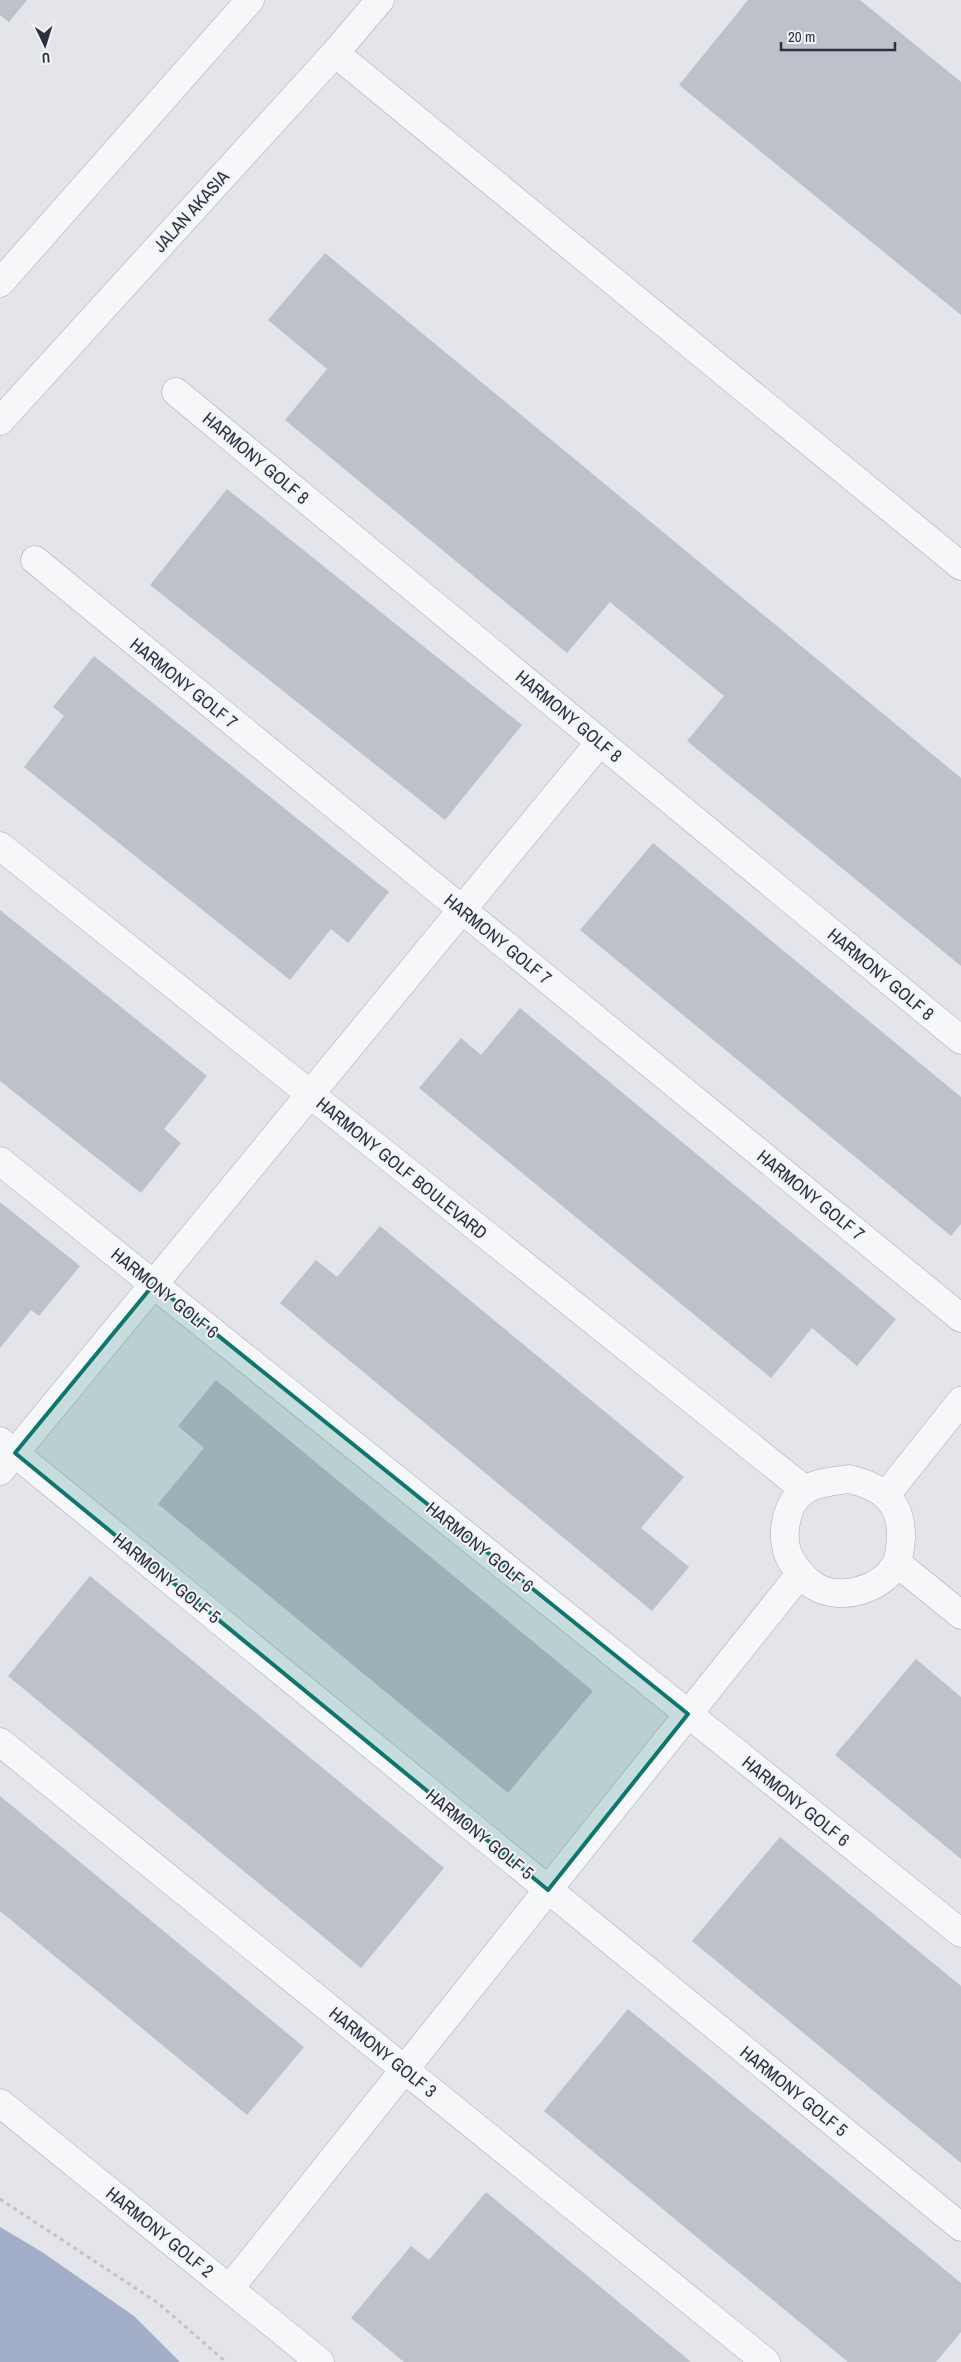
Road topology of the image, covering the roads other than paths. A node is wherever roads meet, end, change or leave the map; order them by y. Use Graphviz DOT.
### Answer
graph roads {
  1 [pos="380,0"];
  2 [pos="240,3"];
  3 [pos="335,53"];
  4 [pos="0,283"];
  5 [pos="176,392"];
  6 [pos="0,421"];
  7 [pos="35,560"];
  8 [pos="961,566"];
  9 [pos="600,742"];
  10 [pos="0,846"];
  11 [pos="462,910"];
  12 [pos="961,1040"];
  13 [pos="310,1094"];
  14 [pos="0,1161"];
  15 [pos="154,1284"];
  16 [pos="961,1318"];
  17 [pos="961,1401"];
  18 [pos="5,1455"];
  19 [pos="805,1490"];
  20 [pos="886,1495"];
  21 [pos="897,1563"];
  22 [pos="800,1574"];
  23 [pos="961,1615"];
  24 [pos="688,1714"];
  25 [pos="0,1742"];
  26 [pos="548,1890"];
  27 [pos="961,1933"];
  28 [pos="405,2070"];
  29 [pos="0,2103"];
  30 [pos="961,2227"];
  31 [pos="230,2288"];
  32 [pos="320,2362"];
  33 [pos="766,2362"];
  1 -- 3 [label="street, JALAN AKASIA"];
  2 -- 4 [label="street"];
  3 -- 6 [label="street, JALAN AKASIA"];
  3 -- 8 [label="street"];
  5 -- 9 [label="street, HARMONY GOLF 8"];
  7 -- 11 [label="street, HARMONY GOLF 7"];
  9 -- 11 [label="street"];
  9 -- 12 [label="street, HARMONY GOLF 8"];
  10 -- 13 [label="street, HARMONY GOLF BOULEVARD"];
  11 -- 13 [label="street"];
  11 -- 16 [label="street, HARMONY GOLF 7"];
  13 -- 15 [label="street"];
  13 -- 19 [label="street, HARMONY GOLF BOULEVARD"];
  14 -- 15 [label="street, HARMONY GOLF 6"];
  15 -- 18 [label="street"];
  15 -- 24 [label="street, HARMONY GOLF 6"];
  17 -- 20 [label="street"];
  18 -- 26 [label="street, HARMONY GOLF 5"];
  19 -- 20 [label="street"];
  19 -- 22 [label="street"];
  20 -- 21 [label="street"];
  21 -- 22 [label="street"];
  21 -- 23 [label="street"];
  22 -- 24 [label="street"];
  24 -- 26 [label="street"];
  24 -- 27 [label="street, HARMONY GOLF 6"];
  25 -- 28 [label="street, HARMONY GOLF 3"];
  26 -- 28 [label="street"];
  26 -- 30 [label="street, HARMONY GOLF 5"];
  28 -- 31 [label="street"];
  28 -- 33 [label="street, HARMONY GOLF 3"];
  29 -- 31 [label="street, HARMONY GOLF 2"];
  31 -- 32 [label="street, HARMONY GOLF 2"];
}
